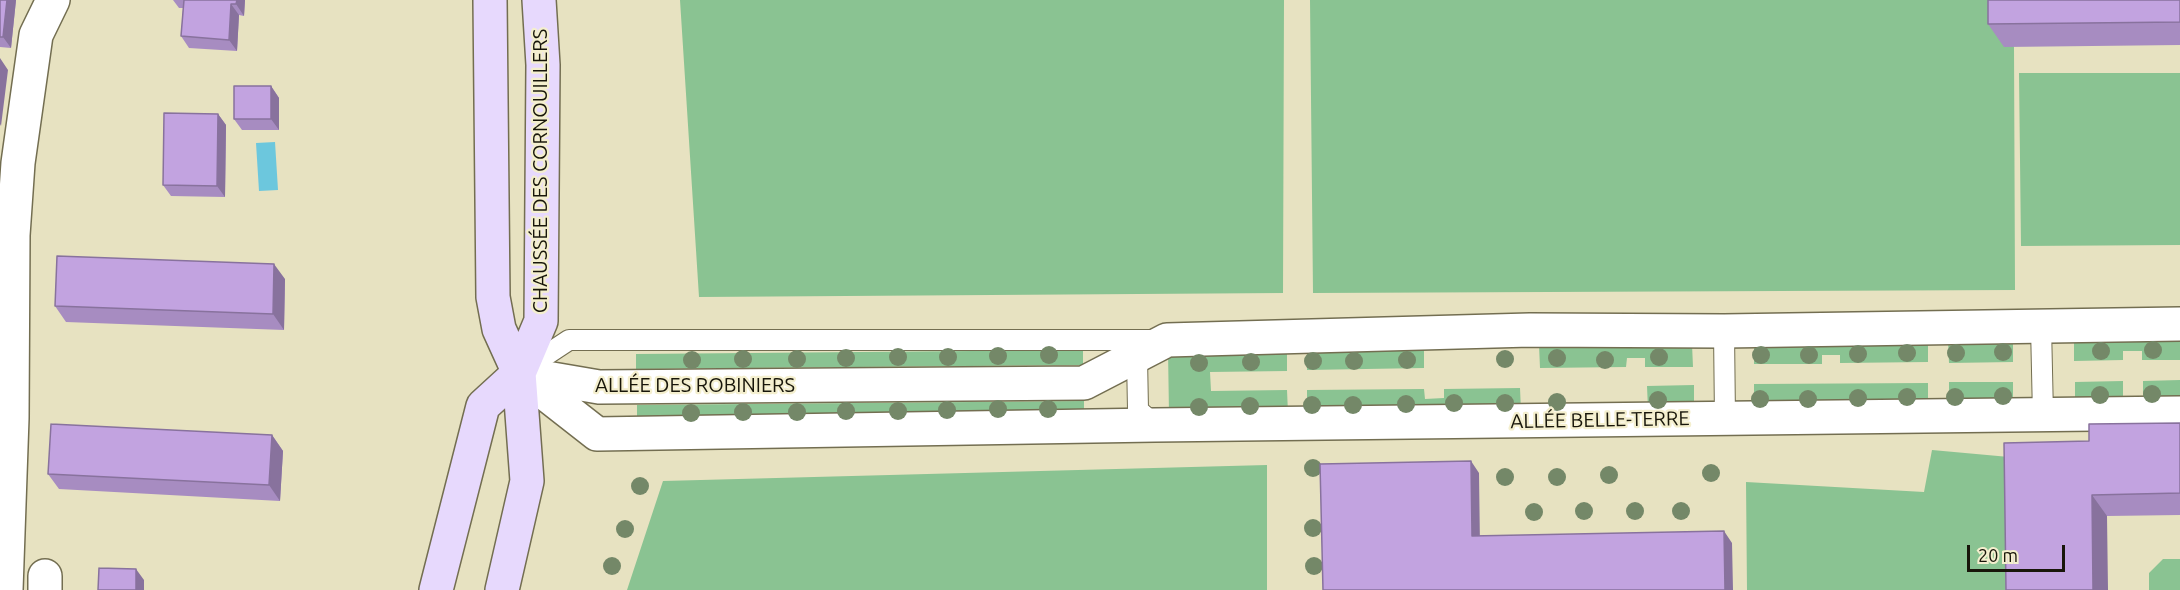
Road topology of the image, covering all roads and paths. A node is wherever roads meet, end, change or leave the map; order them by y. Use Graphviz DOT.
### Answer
graph roads {
  1 [pos="53,0"];
  2 [pos="490,0"];
  3 [pos="540,0"];
  4 [pos="2180,324"];
  5 [pos="2041,326"];
  6 [pos="1724,331"];
  7 [pos="1167,340"];
  8 [pos="1137,357"];
  9 [pos="519,373"];
  10 [pos="2180,413"];
  11 [pos="2043,415"];
  12 [pos="1725,419"];
  13 [pos="1155,425"];
  14 [pos="1019,427"];
  15 [pos="6,590"];
  16 [pos="436,590"];
  17 [pos="502,590"];
  1 -- 15 [label="street"];
  2 -- 9 [label="street, CHAUSSÉE DES CORNOUILLERS"];
  3 -- 9 [label="street, CHAUSSÉE DES CORNOUILLERS"];
  4 -- 5 [label="street"];
  5 -- 6 [label="street"];
  5 -- 11 [label="lane"];
  6 -- 7 [label="street"];
  6 -- 12 [label="lane"];
  7 -- 8 [label="street, ALLÉE DES ROBINIERS"];
  7 -- 9 [label="lane"];
  8 -- 9 [label="street, ALLÉE DES ROBINIERS"];
  8 -- 13 [label="lane"];
  9 -- 14 [label="street, ALLÉE DES ROBINIERS"];
  9 -- 16 [label="street, CHAUSSÉE DES CORNOUILLERS"];
  9 -- 17 [label="street, CHAUSSÉE DES CORNOUILLERS"];
  10 -- 11 [label="street, ALLÉE BELLE-TERRE"];
  11 -- 12 [label="street, ALLÉE BELLE-TERRE"];
  12 -- 13 [label="street, ALLÉE BELLE-TERRE"];
  13 -- 14 [label="street, ALLÉE BELLE-TERRE"];
}
